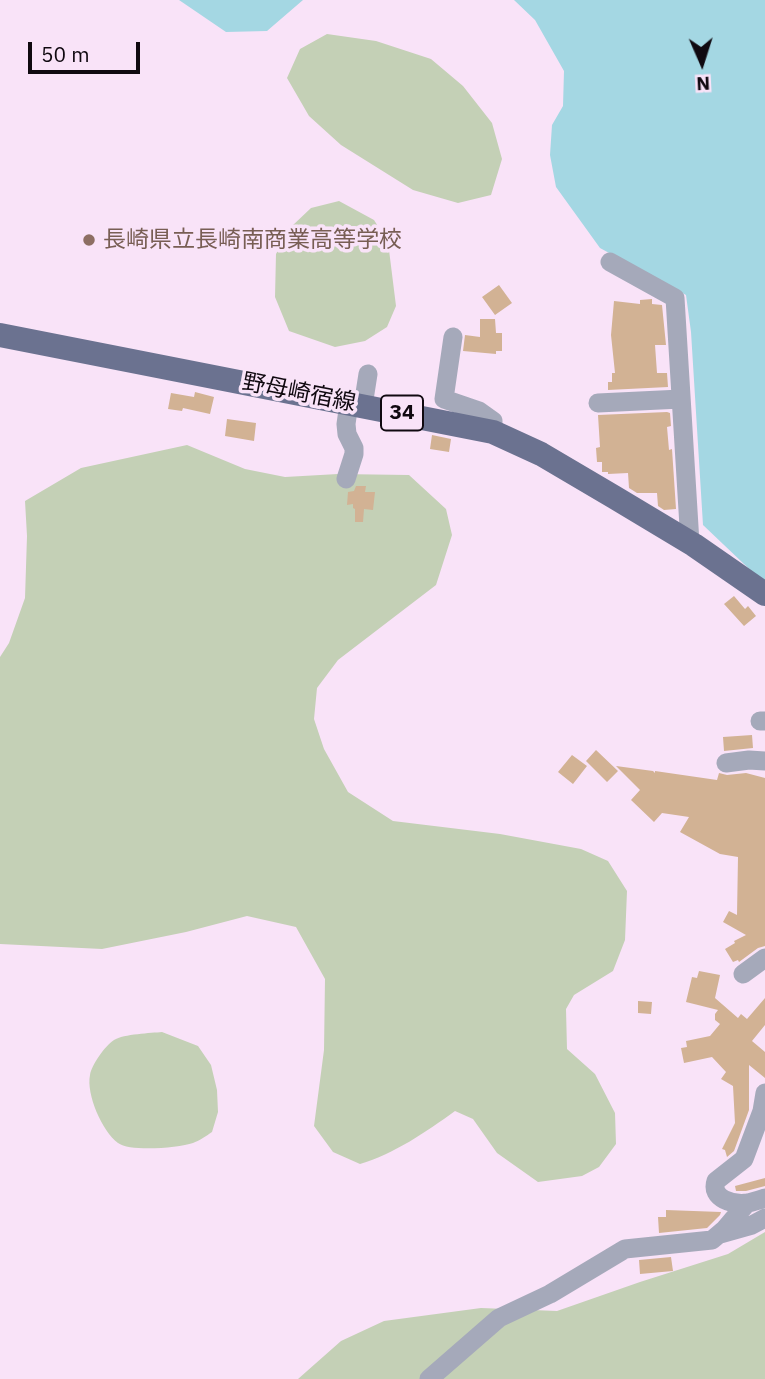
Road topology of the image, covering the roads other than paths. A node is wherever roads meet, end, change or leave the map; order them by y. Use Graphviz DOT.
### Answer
graph roads {
  1 [pos="610,262"];
  2 [pos="0,335"];
  3 [pos="453,337"];
  4 [pos="368,374"];
  5 [pos="681,399"];
  6 [pos="598,403"];
  7 [pos="356,404"];
  8 [pos="493,432"];
  9 [pos="346,478"];
  10 [pos="690,543"];
  11 [pos="765,594"];
  12 [pos="765,761"];
  13 [pos="726,764"];
  14 [pos="765,958"];
  15 [pos="743,974"];
  16 [pos="765,1093"];
  17 [pos="756,1201"];
  18 [pos="765,1218"];
  19 [pos="720,1234"];
  20 [pos="429,1379"];
  1 -- 5 [label="street"];
  2 -- 7 [label="main road, 野母崎宿線 / 34"];
  3 -- 8 [label="street"];
  4 -- 7 [label="street"];
  5 -- 6 [label="street"];
  5 -- 10 [label="street"];
  7 -- 8 [label="main road, 野母崎宿線 / 34"];
  7 -- 9 [label="street"];
  8 -- 10 [label="main road, 野母崎宿線 / 34"];
  10 -- 11 [label="main road, 野母崎宿線 / 34"];
  12 -- 13 [label="street"];
  14 -- 15 [label="street"];
  16 -- 17 [label="street"];
  17 -- 19 [label="street"];
  18 -- 19 [label="street"];
  19 -- 20 [label="street"];
}
